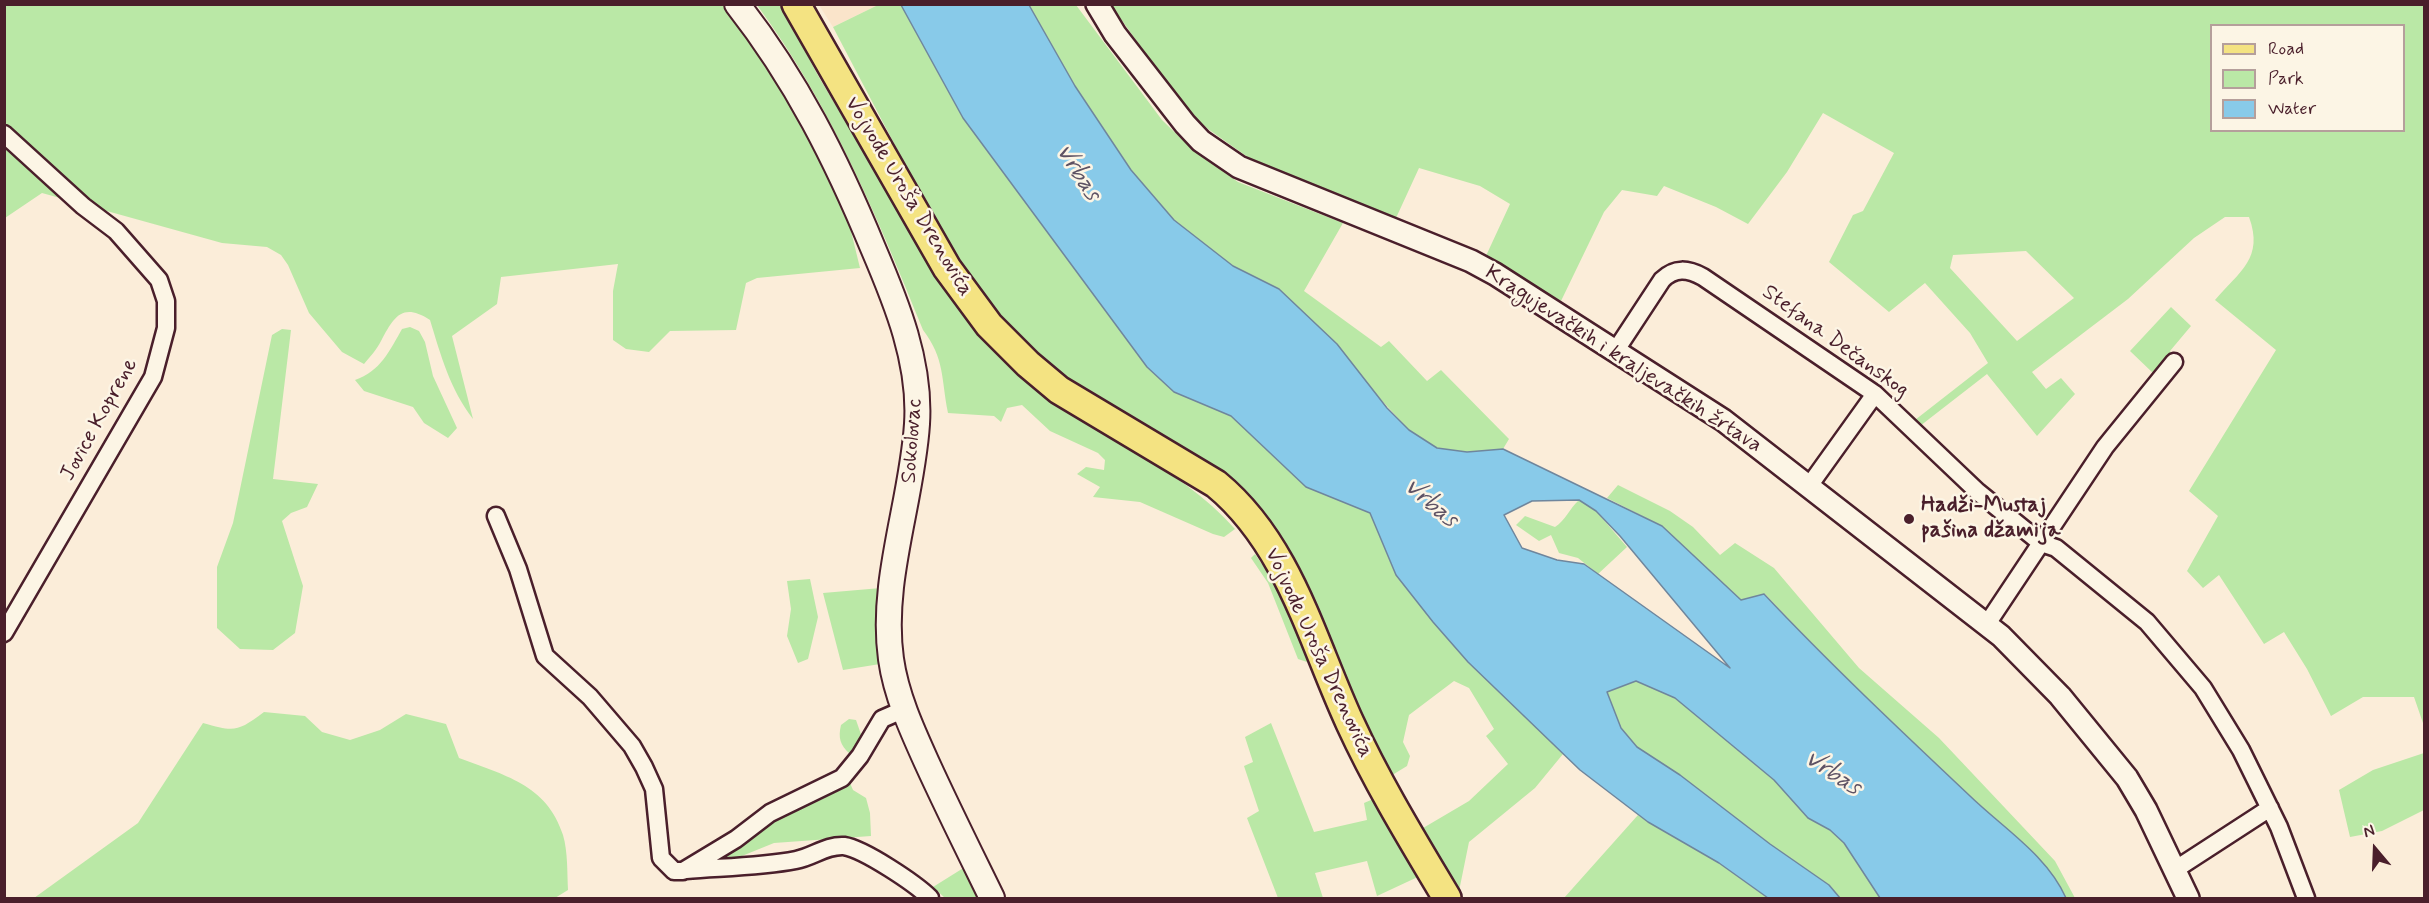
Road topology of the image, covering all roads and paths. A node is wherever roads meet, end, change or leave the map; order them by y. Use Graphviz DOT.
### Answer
graph roads {
  1 [pos="737,4"];
  2 [pos="796,4"];
  3 [pos="1097,4"];
  4 [pos="4,134"];
  5 [pos="1616,350"];
  6 [pos="2174,362"];
  7 [pos="1875,394"];
  8 [pos="1809,486"];
  9 [pos="496,516"];
  10 [pos="2041,543"];
  11 [pos="1987,624"];
  12 [pos="4,633"];
  13 [pos="905,709"];
  14 [pos="2270,808"];
  15 [pos="2176,869"];
  16 [pos="682,871"];
  17 [pos="930,898"];
  18 [pos="992,898"];
  19 [pos="1447,898"];
  20 [pos="2188,898"];
  21 [pos="2306,898"];
  1 -- 13 [label="main road, Sokolovac"];
  2 -- 19 [label="main road, Vojvode Uroša Drenovića"];
  3 -- 5 [label="street, Kragujevačkih i kraljevačkih žrtava"];
  4 -- 12 [label="street, Jovice Koprene"];
  5 -- 7 [label="street, Stefana Dečanskog"];
  5 -- 8 [label="street, Kragujevačkih i kraljevačkih žrtava"];
  6 -- 10 [label="street"];
  7 -- 8 [label="street"];
  7 -- 10 [label="street, Stefana Dečanskog"];
  8 -- 11 [label="street, Kragujevačkih i kraljevačkih žrtava"];
  9 -- 16 [label="street"];
  10 -- 11 [label="street"];
  10 -- 14 [label="street, Stefana Dečanskog"];
  11 -- 15 [label="street, Kragujevačkih i kraljevačkih žrtava"];
  13 -- 16 [label="street"];
  13 -- 18 [label="main road, Sokolovac"];
  14 -- 15 [label="street"];
  14 -- 21 [label="street, Stefana Dečanskog"];
  15 -- 20 [label="street, Kragujevačkih i kraljevačkih žrtava"];
  16 -- 17 [label="street"];
}
